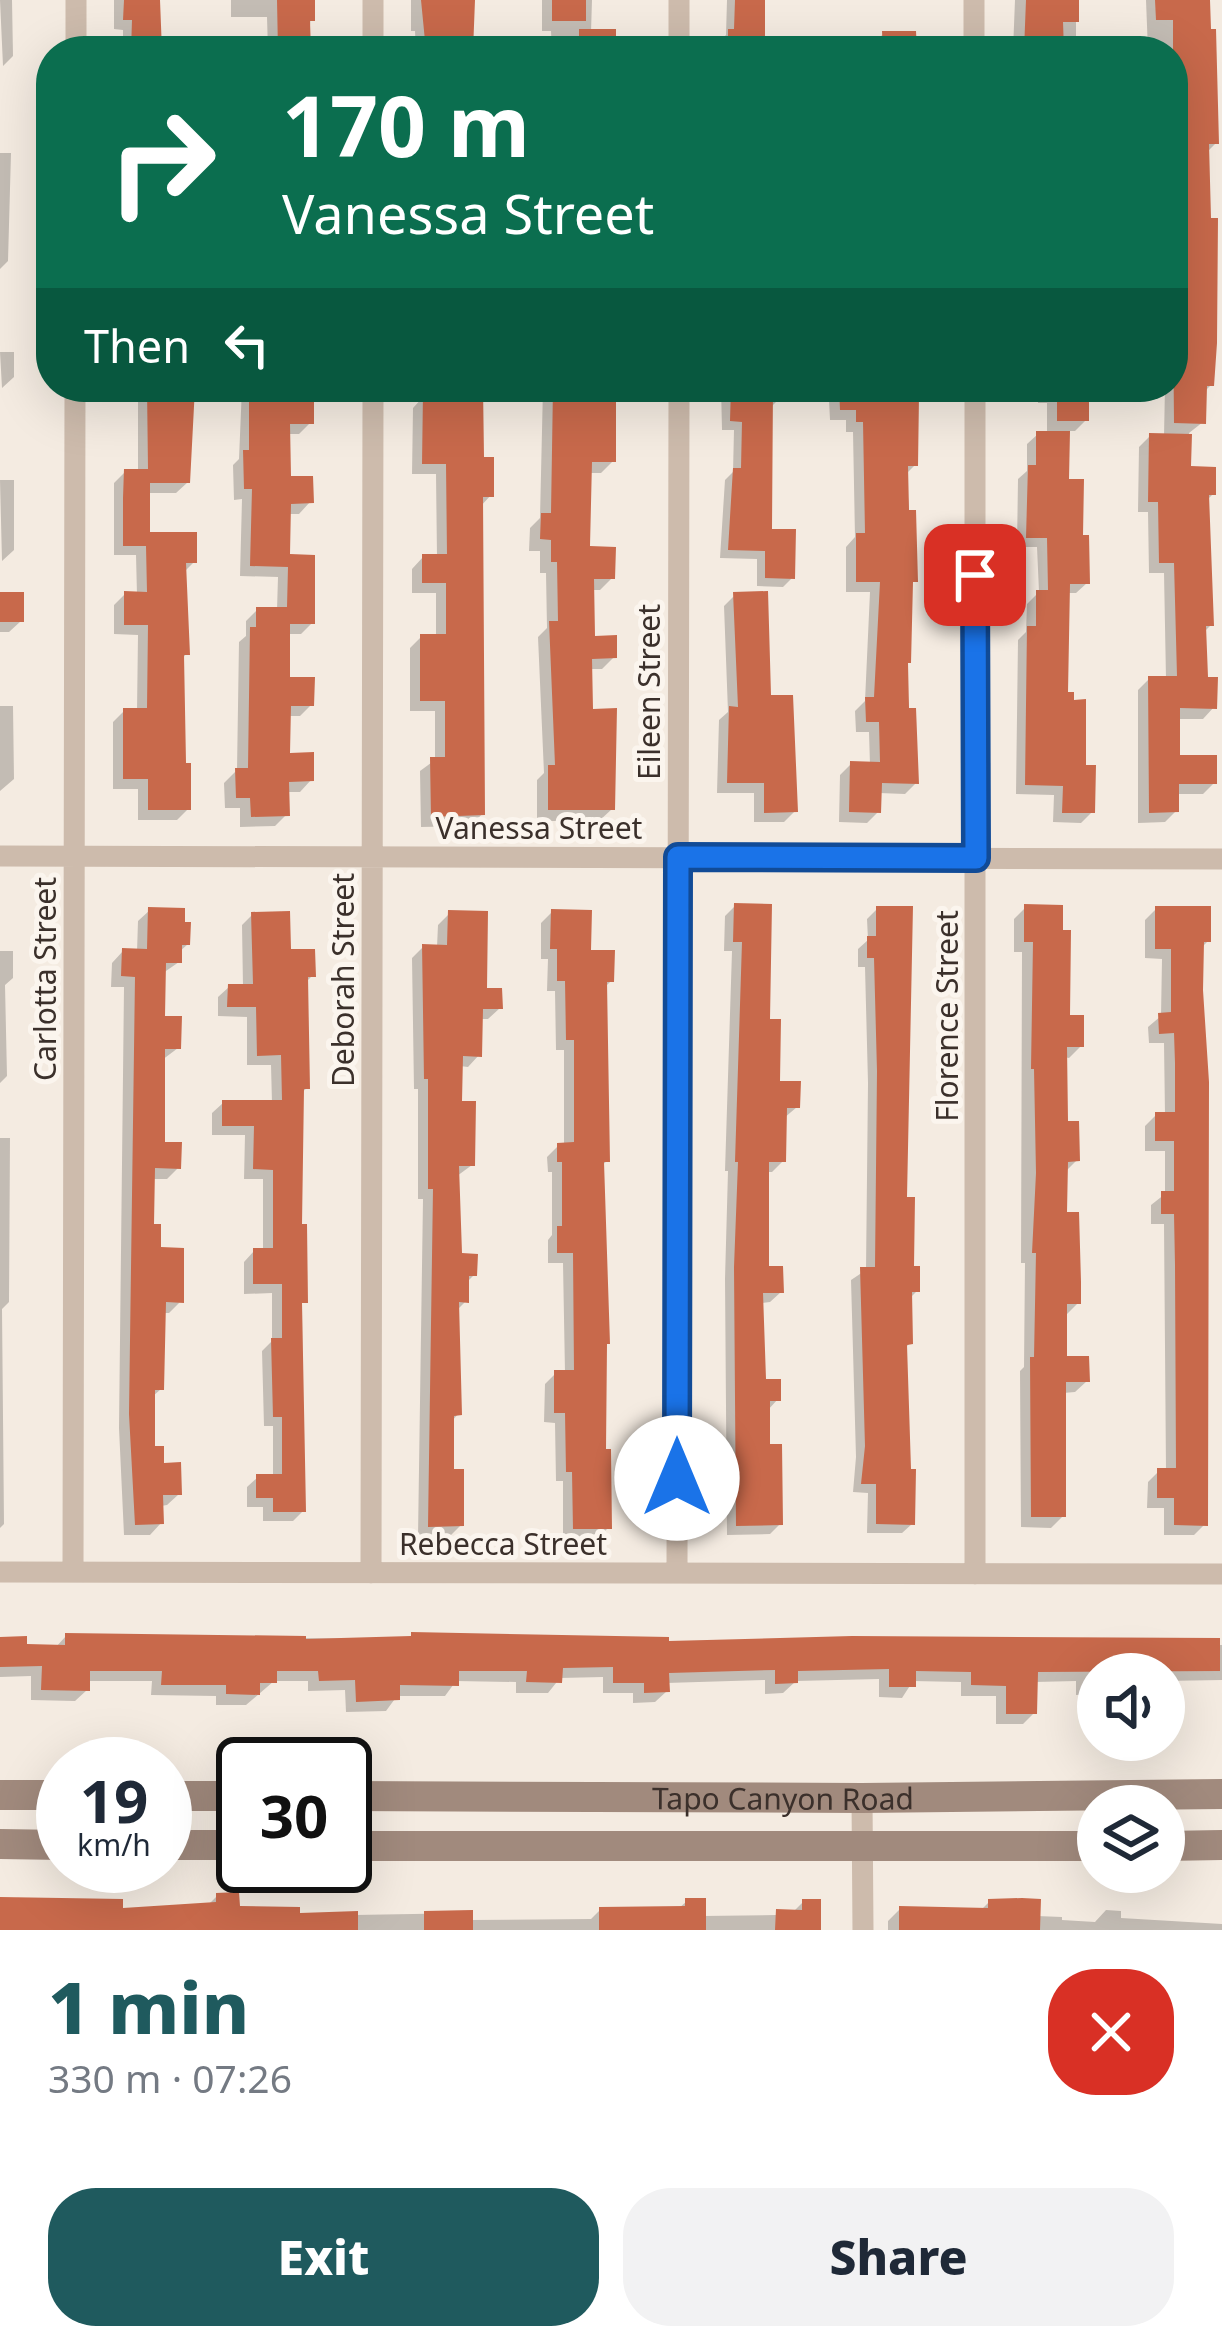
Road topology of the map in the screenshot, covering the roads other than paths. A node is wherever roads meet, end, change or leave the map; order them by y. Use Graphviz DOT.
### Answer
graph roads {
  1 [pos="76,0"];
  2 [pos="373,0"];
  3 [pos="679,0"];
  4 [pos="974,0"];
  5 [pos="76,36"];
  6 [pos="373,36"];
  7 [pos="679,36"];
  8 [pos="974,36"];
  9 [pos="75,402"];
  10 [pos="373,402"];
  11 [pos="679,402"];
  12 [pos="975,402"];
  13 [pos="0,856"];
  14 [pos="75,856"];
  15 [pos="372,857"];
  16 [pos="678,857"];
  17 [pos="976,858"];
  18 [pos="1222,859"];
  19 [pos="0,1572"];
  20 [pos="74,1572"];
  21 [pos="371,1573"];
  22 [pos="677,1573"];
  23 [pos="975,1574"];
  24 [pos="1222,1574"];
  25 [pos="1222,1794"];
  26 [pos="0,1795"];
  27 [pos="36,1796"];
  28 [pos="372,1796"];
  29 [pos="862,1798"];
  30 [pos="0,1844"];
  31 [pos="36,1844"];
  32 [pos="1222,1845"];
  33 [pos="372,1846"];
  34 [pos="1077,1846"];
  35 [pos="1185,1846"];
  36 [pos="862,1848"];
  37 [pos="863,1930"];
  1 -- 5 [label="street"];
  2 -- 6 [label="street"];
  3 -- 7 [label="street"];
  4 -- 8 [label="street"];
  9 -- 14 [label="street, Carlotta Street"];
  10 -- 15 [label="street, Deborah Street"];
  11 -- 16 [label="street, Eileen Street"];
  12 -- 17 [label="street, Florence Street"];
  13 -- 14 [label="street, Vanessa Street"];
  14 -- 15 [label="street, Vanessa Street"];
  14 -- 20 [label="street, Carlotta Street"];
  15 -- 16 [label="street, Vanessa Street"];
  15 -- 21 [label="street, Deborah Street"];
  16 -- 17 [label="street, Vanessa Street"];
  16 -- 22 [label="street, Eileen Street"];
  17 -- 18 [label="street, Vanessa Street"];
  17 -- 23 [label="street, Florence Street"];
  19 -- 20 [label="street, Rebecca Street"];
  20 -- 21 [label="street, Rebecca Street"];
  21 -- 22 [label="street, Rebecca Street"];
  22 -- 23 [label="street, Rebecca Street"];
  23 -- 24 [label="street, Rebecca Street"];
  25 -- 29 [label="main road, Tapo Canyon Road"];
  26 -- 27 [label="main road"];
  28 -- 29 [label="main road, Tapo Canyon Road"];
  29 -- 36 [label="street"];
  30 -- 31 [label="main road"];
  32 -- 35 [label="main road"];
  33 -- 36 [label="main road, Tapo Canyon Road"];
  34 -- 36 [label="main road, Tapo Canyon Road"];
  36 -- 37 [label="street"];
}
